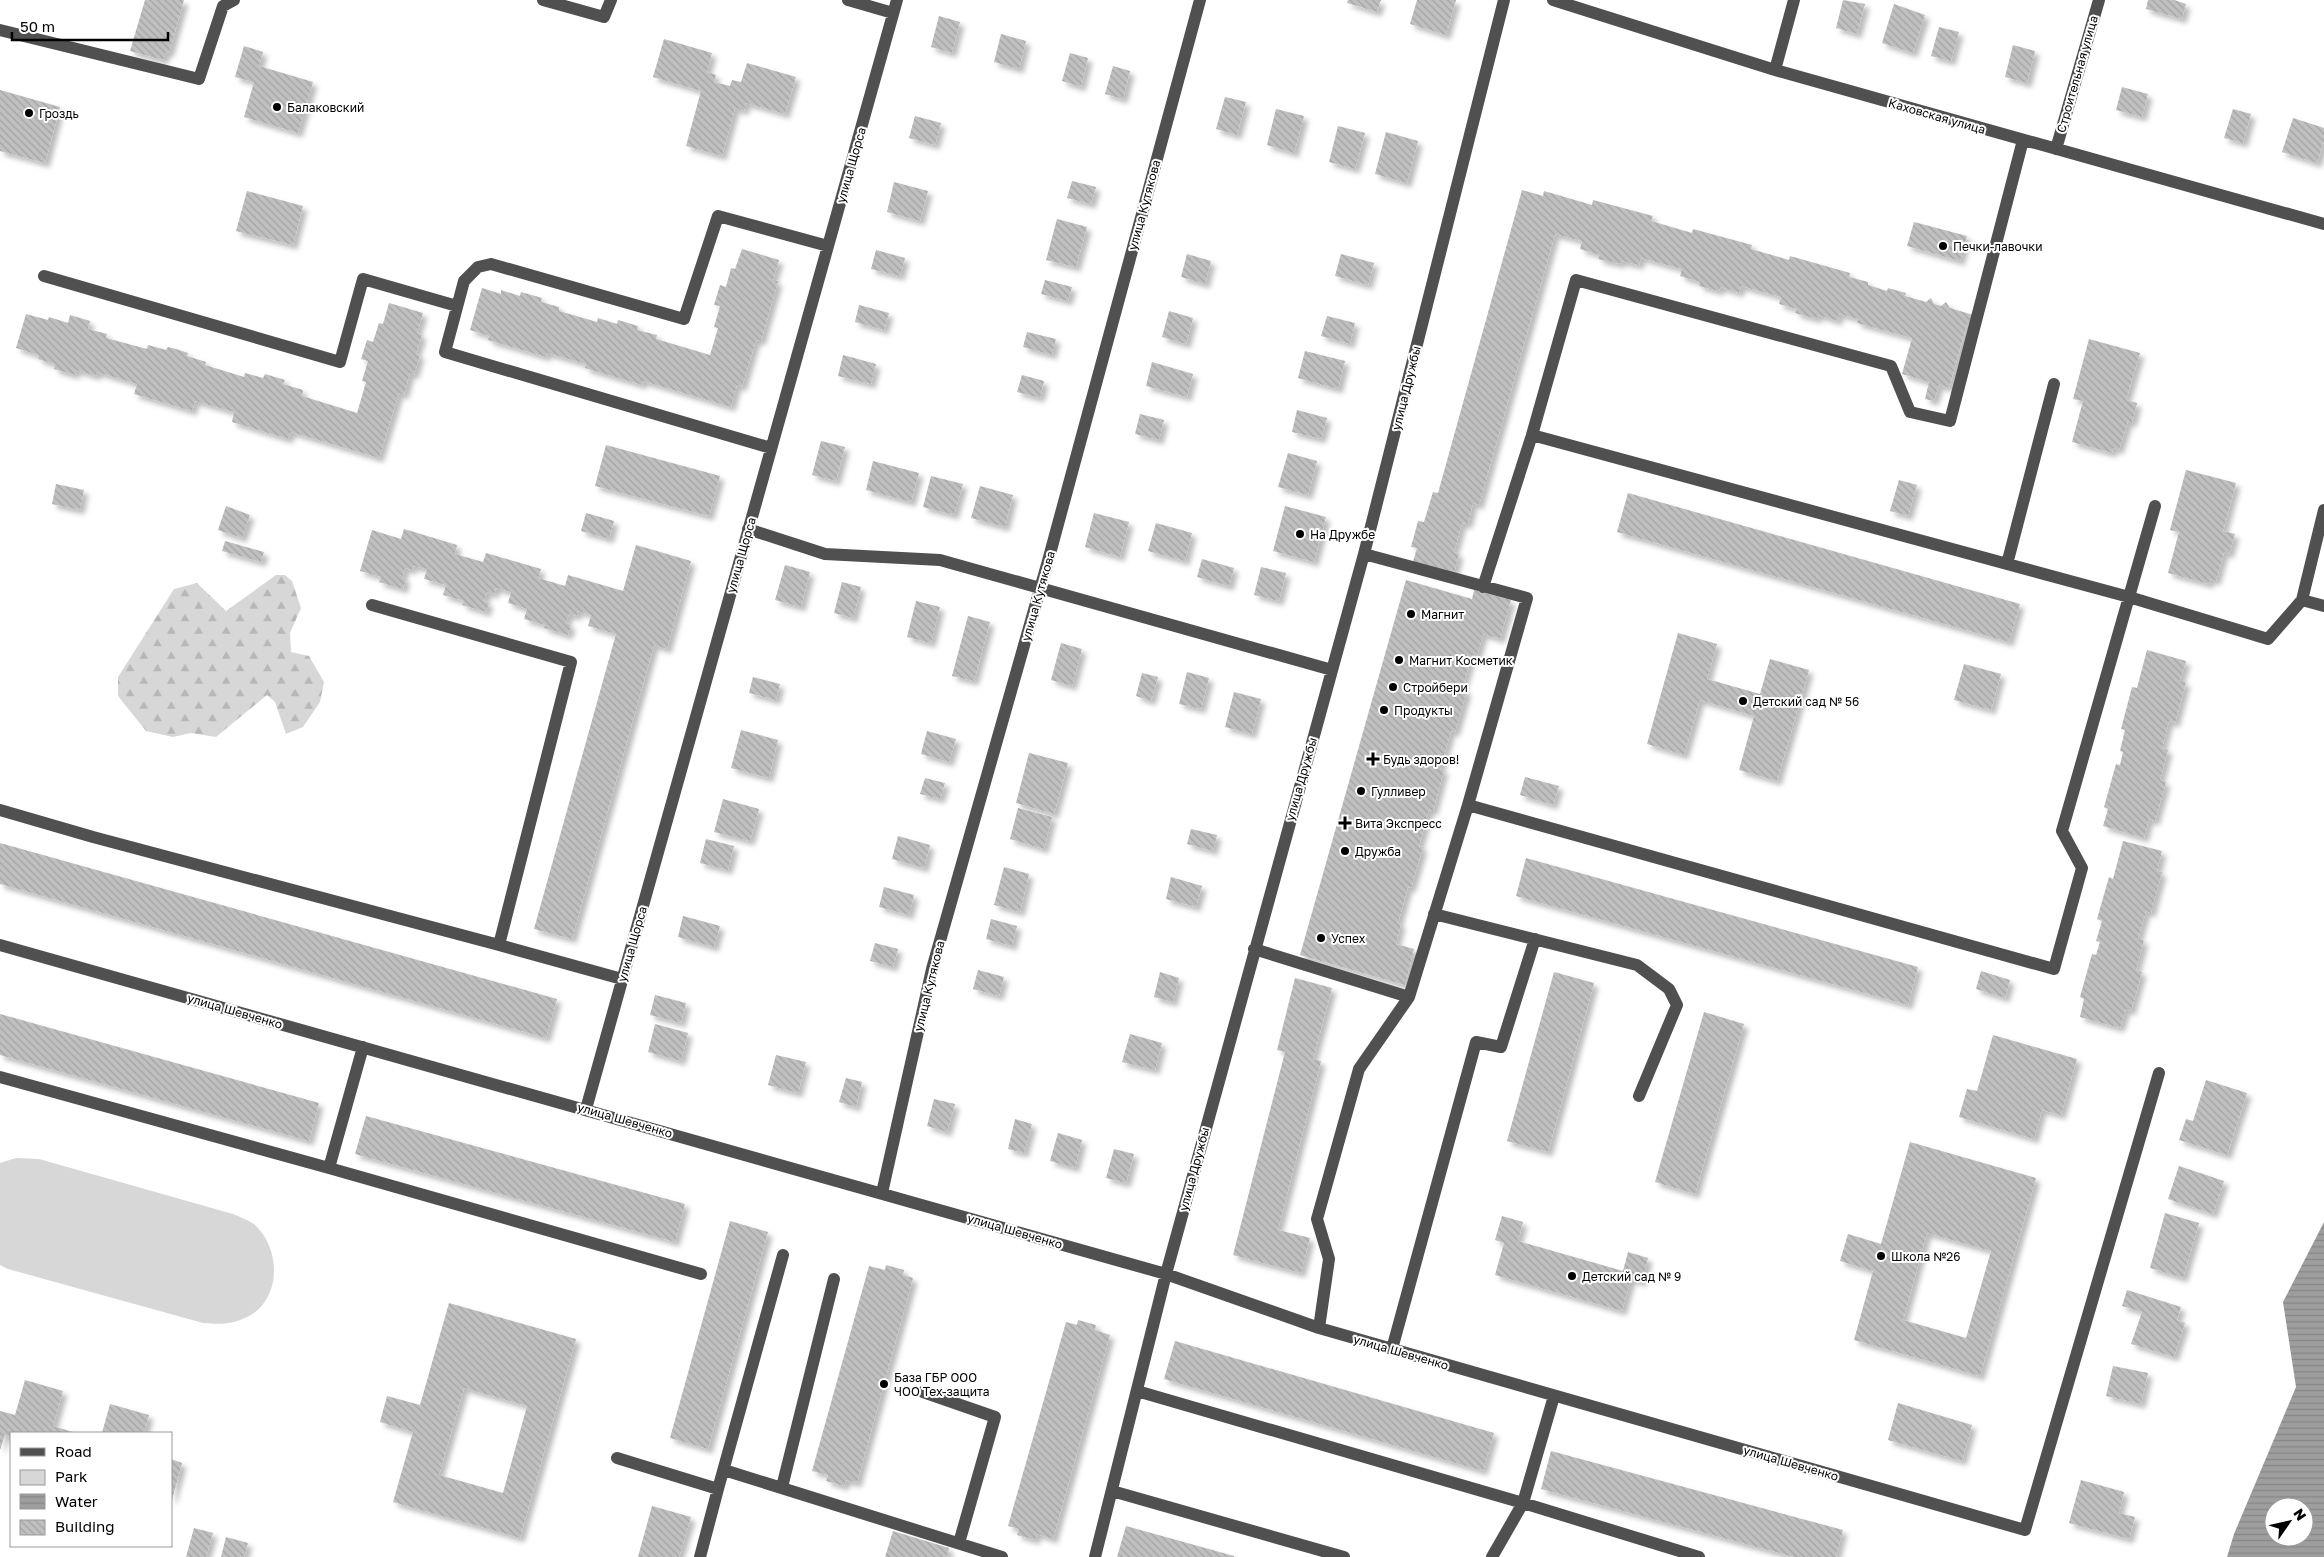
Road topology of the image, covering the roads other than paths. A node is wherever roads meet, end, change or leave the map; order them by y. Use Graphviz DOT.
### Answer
graph roads {
  1 [pos="234,0"];
  2 [pos="544,0"];
  3 [pos="611,0"];
  4 [pos="848,0"];
  5 [pos="897,0"];
  6 [pos="1200,0"];
  7 [pos="1504,0"];
  8 [pos="1553,0"];
  9 [pos="1794,0"];
  10 [pos="2098,0"];
  11 [pos="894,13"];
  12 [pos="0,30"];
  13 [pos="1775,70"];
  14 [pos="2023,140"];
  15 [pos="2056,149"];
  16 [pos="2324,224"];
  17 [pos="828,246"];
  18 [pos="44,276"];
  19 [pos="457,306"];
  20 [pos="2054,384"];
  21 [pos="1532,435"];
  22 [pos="771,448"];
  23 [pos="2155,506"];
  24 [pos="2324,510"];
  25 [pos="748,529"];
  26 [pos="1364,554"];
  27 [pos="2007,564"];
  28 [pos="1483,587"];
  29 [pos="1040,588"];
  30 [pos="2129,597"];
  31 [pos="2302,600"];
  32 [pos="372,605"];
  33 [pos="2324,606"];
  34 [pos="1332,670"];
  35 [pos="1468,805"];
  36 [pos="0,810"];
  37 [pos="1434,914"];
  38 [pos="1534,939"];
  39 [pos="0,945"];
  40 [pos="499,945"];
  41 [pos="1254,949"];
  42 [pos="622,979"];
  43 [pos="1409,997"];
  44 [pos="362,1047"];
  45 [pos="2159,1073"];
  46 [pos="0,1077"];
  47 [pos="1639,1096"];
  48 [pos="586,1109"];
  49 [pos="329,1168"];
  50 [pos="882,1194"];
  51 [pos="783,1255"];
  52 [pos="701,1274"];
  53 [pos="1166,1274"];
  54 [pos="834,1279"];
  55 [pos="1319,1328"];
  56 [pos="1392,1349"];
  57 [pos="923,1392"];
  58 [pos="1137,1392"];
  59 [pos="1554,1396"];
  60 [pos="617,1458"];
  61 [pos="724,1470"];
  62 [pos="782,1487"];
  63 [pos="718,1489"];
  64 [pos="1112,1491"];
  65 [pos="1523,1503"];
  66 [pos="958,1543"];
  67 [pos="700,1557"];
  68 [pos="1002,1557"];
  69 [pos="1095,1557"];
  70 [pos="1344,1557"];
  71 [pos="1492,1557"];
  72 [pos="1699,1557"];
  1 -- 12 [label="street"];
  2 -- 3 [label="street"];
  4 -- 11 [label="street"];
  5 -- 11 [label="street, улица Щорса"];
  6 -- 29 [label="street, улица Кутякова"];
  7 -- 26 [label="street, улица Дружбы"];
  8 -- 13 [label="street, Каховская улица"];
  9 -- 13 [label="street"];
  10 -- 15 [label="street, Строительная улица"];
  11 -- 17 [label="street, улица Щорса"];
  13 -- 14 [label="street, Каховская улица"];
  14 -- 15 [label="street, Каховская улица"];
  14 -- 21 [label="street"];
  15 -- 16 [label="street, Каховская улица"];
  17 -- 19 [label="street"];
  17 -- 22 [label="street, улица Щорса"];
  18 -- 19 [label="street"];
  19 -- 22 [label="street"];
  20 -- 27 [label="street"];
  21 -- 27 [label="street"];
  21 -- 28 [label="street"];
  22 -- 25 [label="street, улица Щорса"];
  23 -- 30 [label="street"];
  24 -- 31 [label="street"];
  25 -- 29 [label="street"];
  25 -- 42 [label="street, улица Щорса"];
  26 -- 28 [label="street"];
  26 -- 34 [label="street, улица Дружбы"];
  27 -- 30 [label="street"];
  28 -- 35 [label="street"];
  29 -- 34 [label="street"];
  29 -- 50 [label="street, улица Кутякова"];
  30 -- 31 [label="street"];
  30 -- 35 [label="street"];
  31 -- 33 [label="street"];
  32 -- 40 [label="street"];
  34 -- 41 [label="street, улица Дружбы"];
  35 -- 37 [label="street"];
  36 -- 40 [label="street"];
  37 -- 38 [label="street"];
  37 -- 43 [label="street"];
  38 -- 47 [label="street"];
  38 -- 56 [label="street"];
  39 -- 44 [label="street, улица Шевченко"];
  40 -- 42 [label="street"];
  41 -- 43 [label="street"];
  41 -- 53 [label="street, улица Дружбы"];
  42 -- 48 [label="street, улица Щорса"];
  43 -- 55 [label="street"];
  44 -- 48 [label="street, улица Шевченко"];
  44 -- 49 [label="street"];
  45 -- 59 [label="street, улица Шевченко"];
  46 -- 49 [label="street"];
  48 -- 50 [label="street, улица Шевченко"];
  49 -- 52 [label="street"];
  50 -- 53 [label="street, улица Шевченко"];
  51 -- 61 [label="street"];
  53 -- 55 [label="street, улица Шевченко"];
  53 -- 58 [label="street, улица Дружбы"];
  54 -- 62 [label="street"];
  55 -- 56 [label="street, улица Шевченко"];
  56 -- 59 [label="street, улица Шевченко"];
  57 -- 66 [label="street"];
  58 -- 64 [label="street, улица Дружбы"];
  58 -- 65 [label="street"];
  59 -- 65 [label="street"];
  60 -- 63 [label="street"];
  61 -- 62 [label="street"];
  61 -- 63 [label="street"];
  62 -- 66 [label="street"];
  63 -- 67 [label="street"];
  64 -- 69 [label="street, улица Дружбы"];
  64 -- 70 [label="street"];
  65 -- 71 [label="street"];
  65 -- 72 [label="street"];
  66 -- 68 [label="street"];
}
